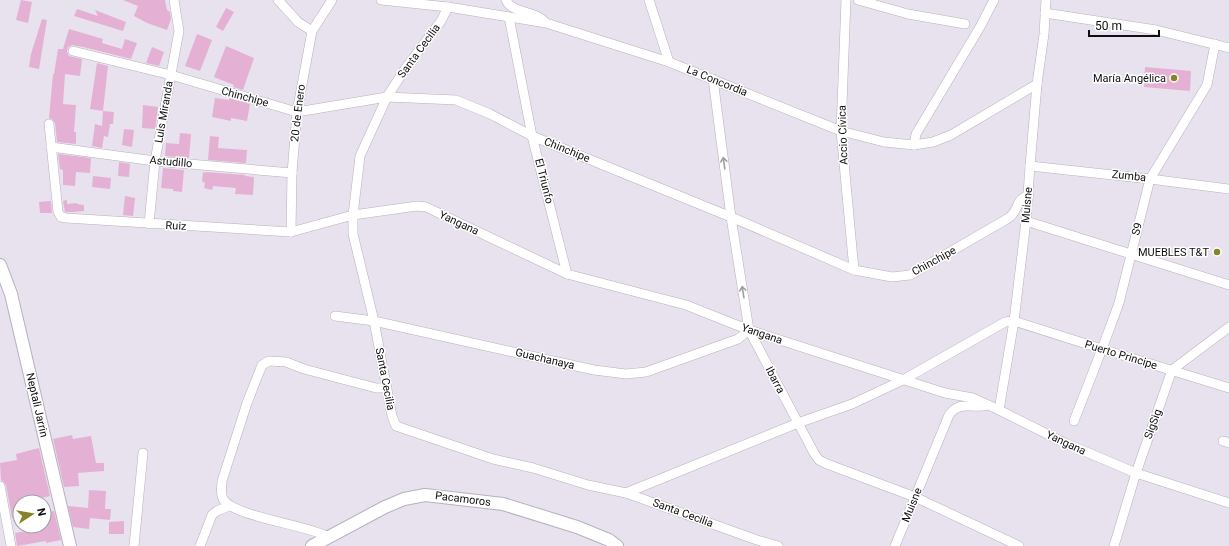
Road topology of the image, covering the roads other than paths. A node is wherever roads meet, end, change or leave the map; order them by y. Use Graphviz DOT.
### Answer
graph roads {
  1 [pos="174,0"];
  2 [pos="278,0"];
  3 [pos="332,0"];
  4 [pos="381,0"];
  5 [pos="506,0"];
  6 [pos="649,0"];
  7 [pos="846,0"];
  8 [pos="858,0"];
  9 [pos="994,0"];
  10 [pos="1046,0"];
  11 [pos="448,7"];
  12 [pos="1045,13"];
  13 [pos="509,17"];
  14 [pos="546,23"];
  15 [pos="965,24"];
  16 [pos="312,31"];
  17 [pos="1215,44"];
  18 [pos="1229,48"];
  19 [pos="73,51"];
  20 [pos="669,62"];
  21 [pos="170,76"];
  22 [pos="713,79"];
  23 [pos="1037,84"];
  24 [pos="387,97"];
  25 [pos="297,112"];
  26 [pos="49,124"];
  27 [pos="841,131"];
  28 [pos="532,136"];
  29 [pos="914,145"];
  30 [pos="51,147"];
  31 [pos="155,161"];
  32 [pos="1030,166"];
  33 [pos="292,173"];
  34 [pos="1150,178"];
  35 [pos="1229,189"];
  36 [pos="1028,196"];
  37 [pos="352,215"];
  38 [pos="732,217"];
  39 [pos="1026,221"];
  40 [pos="149,224"];
  41 [pos="291,232"];
  42 [pos="1131,254"];
  43 [pos="0,265"];
  44 [pos="854,270"];
  45 [pos="567,274"];
  46 [pos="1229,285"];
  47 [pos="335,316"];
  48 [pos="374,321"];
  49 [pos="1014,321"];
  50 [pos="1229,327"];
  51 [pos="749,330"];
  52 [pos="1102,349"];
  53 [pos="1172,370"];
  54 [pos="903,380"];
  55 [pos="386,388"];
  56 [pos="1229,388"];
  57 [pos="988,405"];
  58 [pos="999,410"];
  59 [pos="1074,421"];
  60 [pos="798,423"];
  61 [pos="143,453"];
  62 [pos="1136,474"];
  63 [pos="0,486"];
  64 [pos="626,493"];
  65 [pos="915,497"];
  66 [pos="1229,503"];
  67 [pos="230,506"];
  68 [pos="329,537"];
  69 [pos="10,546"];
  70 [pos="67,546"];
  71 [pos="134,546"];
  72 [pos="200,546"];
  73 [pos="312,546"];
  74 [pos="617,546"];
  75 [pos="778,546"];
  76 [pos="895,546"];
  77 [pos="1019,546"];
  78 [pos="1114,546"];
  1 -- 21 [label="street, Luis Miranda"];
  2 -- 16 [label="street"];
  3 -- 16 [label="street, 20 de Enero"];
  4 -- 11 [label="street, La Concordia"];
  5 -- 14 [label="street"];
  6 -- 20 [label="street"];
  7 -- 27 [label="street, Accio Cívica"];
  8 -- 15 [label="street"];
  9 -- 29 [label="street"];
  10 -- 12 [label="street, Muisne"];
  11 -- 13 [label="street, La Concordia"];
  11 -- 24 [label="street, Santa Cecilia"];
  12 -- 17 [label="street"];
  12 -- 23 [label="street, Muisne"];
  13 -- 14 [label="street, La Concordia"];
  13 -- 28 [label="street, El Triunfo"];
  14 -- 20 [label="street, La Concordia"];
  16 -- 25 [label="street, 20 de Enero"];
  17 -- 18 [label="street"];
  17 -- 34 [label="street, S9"];
  19 -- 21 [label="street, Chinchipe"];
  20 -- 22 [label="street, La Concordia"];
  21 -- 25 [label="street, Chinchipe"];
  21 -- 31 [label="street, Luis Miranda"];
  22 -- 27 [label="street, La Concordia"];
  38 -- 22 [label="street, Ibarra, one-way"];
  23 -- 29 [label="street, La Concordia"];
  23 -- 32 [label="street, Muisne"];
  24 -- 25 [label="street, Chinchipe"];
  24 -- 28 [label="street, Chinchipe"];
  24 -- 37 [label="street, Santa Cecilia"];
  25 -- 33 [label="street, 20 de Enero"];
  26 -- 30 [label="street"];
  27 -- 29 [label="street, La Concordia"];
  27 -- 44 [label="street, Accio Cívica"];
  28 -- 38 [label="street, Chinchipe"];
  28 -- 45 [label="street, El Triunfo"];
  30 -- 31 [label="street, Astudillo"];
  30 -- 40 [label="street, Ruiz"];
  31 -- 33 [label="street, Astudillo"];
  31 -- 40 [label="street, Luis Miranda"];
  32 -- 34 [label="street, Zumba"];
  32 -- 36 [label="street, Muisne"];
  33 -- 41 [label="street, 20 de Enero"];
  34 -- 35 [label="street, Zumba"];
  34 -- 42 [label="street, S9"];
  36 -- 39 [label="street, Muisne"];
  36 -- 44 [label="street, Chinchipe"];
  37 -- 41 [label="street, Yangana"];
  37 -- 45 [label="street, Yangana"];
  37 -- 48 [label="street, Santa Cecilia"];
  38 -- 44 [label="street, Chinchipe"];
  51 -- 38 [label="street, Ibarra, one-way"];
  39 -- 42 [label="street"];
  39 -- 49 [label="street, Muisne"];
  40 -- 41 [label="street, Ruiz"];
  42 -- 46 [label="street"];
  42 -- 52 [label="street, S9"];
  43 -- 70 [label="street, Neptali Jarrin"];
  45 -- 51 [label="street, Yangana"];
  47 -- 48 [label="street, Guachanaya"];
  48 -- 51 [label="street, Guachanaya"];
  48 -- 55 [label="street, Santa Cecilia"];
  49 -- 52 [label="street, Puerto Principe"];
  49 -- 54 [label="street"];
  49 -- 58 [label="street, Muisne"];
  50 -- 53 [label="street"];
  51 -- 54 [label="street, Yangana"];
  51 -- 60 [label="street, Ibarra"];
  52 -- 53 [label="street, Puerto Principe"];
  52 -- 59 [label="street, S9"];
  53 -- 56 [label="street, Puerto Principe"];
  53 -- 62 [label="street, SigSig"];
  54 -- 57 [label="street, Yangana"];
  54 -- 60 [label="street"];
  55 -- 64 [label="street, Santa Cecilia"];
  55 -- 67 [label="street"];
  57 -- 58 [label="street, Yangana"];
  57 -- 65 [label="street, Muisne"];
  58 -- 62 [label="street, Yangana"];
  60 -- 64 [label="street"];
  60 -- 65 [label="street, Ibarra"];
  61 -- 71 [label="street"];
  62 -- 66 [label="street, Yangana"];
  62 -- 78 [label="street, SigSig"];
  63 -- 69 [label="street"];
  64 -- 75 [label="street, Santa Cecilia"];
  65 -- 76 [label="street, Muisne"];
  65 -- 77 [label="street, Ibarra"];
  67 -- 68 [label="street"];
  67 -- 72 [label="street"];
  68 -- 73 [label="street, Pacamoros"];
  68 -- 74 [label="street, Pacamoros"];
}
